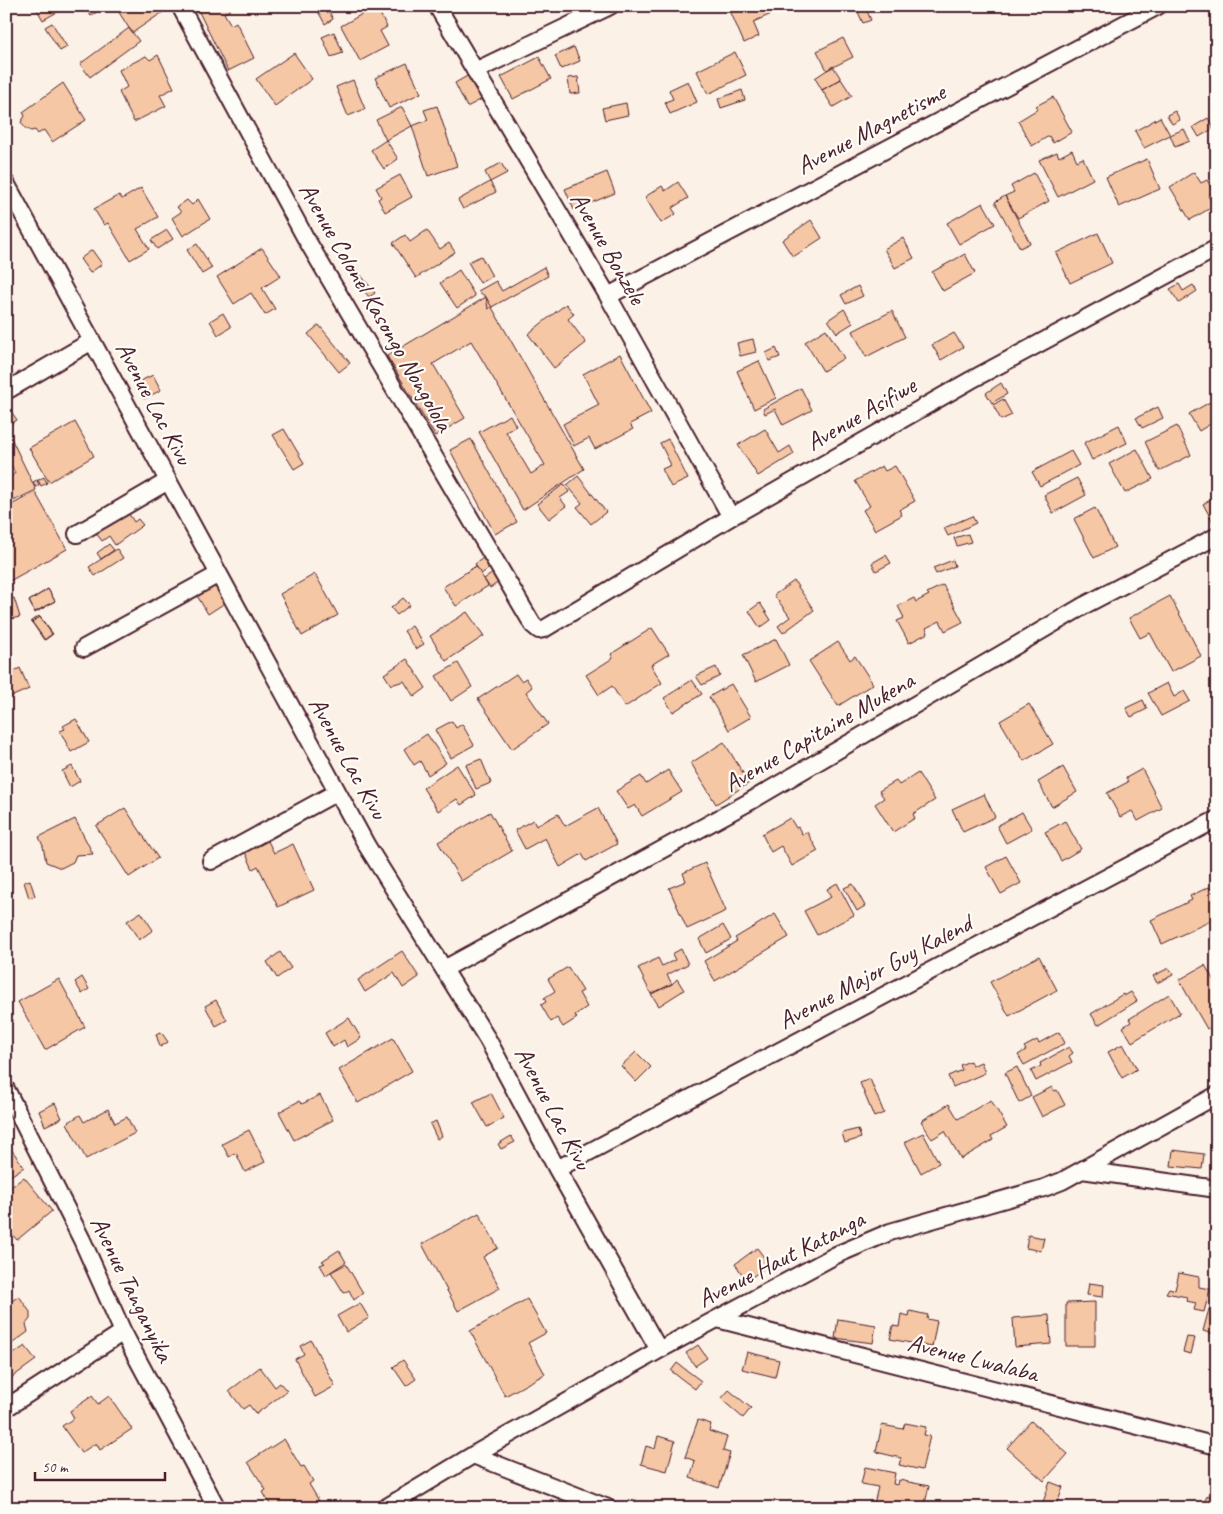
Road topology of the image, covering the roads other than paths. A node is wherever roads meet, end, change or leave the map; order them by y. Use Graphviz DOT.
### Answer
graph roads {
  1 [pos="180,6"];
  2 [pos="437,6"];
  3 [pos="610,6"];
  4 [pos="1158,6"];
  5 [pos="475,71"];
  6 [pos="6,183"];
  7 [pos="1217,248"];
  8 [pos="608,296"];
  9 [pos="92,341"];
  10 [pos="6,391"];
  11 [pos="168,481"];
  12 [pos="731,516"];
  13 [pos="77,534"];
  14 [pos="1217,536"];
  15 [pos="219,574"];
  16 [pos="535,628"];
  17 [pos="84,648"];
  18 [pos="338,792"];
  19 [pos="1217,819"];
  20 [pos="211,861"];
  21 [pos="444,969"];
  22 [pos="6,1089"];
  23 [pos="1217,1095"];
  24 [pos="556,1169"];
  25 [pos="1082,1170"];
  26 [pos="1217,1189"];
  27 [pos="717,1319"];
  28 [pos="122,1332"];
  29 [pos="659,1350"];
  30 [pos="6,1408"];
  31 [pos="1217,1446"];
  32 [pos="473,1455"];
  33 [pos="217,1508"];
  34 [pos="385,1508"];
  35 [pos="608,1508"];
  1 -- 16 [label="street, Avenue Colonel Kasongo Nongolola"];
  2 -- 5 [label="street, Avenue Bonzele"];
  3 -- 5 [label="street"];
  4 -- 8 [label="street, Avenue Magnetisme"];
  5 -- 8 [label="street, Avenue Bonzele"];
  6 -- 9 [label="street, Avenue Lac Kivu"];
  7 -- 12 [label="street, Avenue Asifiwe"];
  8 -- 12 [label="street, Avenue Bonzele"];
  9 -- 10 [label="street"];
  9 -- 11 [label="street, Avenue Lac Kivu"];
  11 -- 13 [label="street"];
  11 -- 15 [label="street, Avenue Lac Kivu"];
  12 -- 16 [label="street, Avenue Asifiwe"];
  14 -- 21 [label="street, Avenue Capitaine Mukena"];
  15 -- 17 [label="street"];
  15 -- 18 [label="street, Avenue Lac Kivu"];
  18 -- 20 [label="street"];
  18 -- 21 [label="street, Avenue Lac Kivu"];
  19 -- 24 [label="street, Avenue Major Guy Kalend"];
  21 -- 24 [label="street, Avenue Lac Kivu"];
  22 -- 28 [label="street, Avenue Tanganyika"];
  23 -- 25 [label="street, Avenue Haut Katanga"];
  24 -- 29 [label="street, Avenue Lac Kivu"];
  25 -- 26 [label="street"];
  25 -- 27 [label="street, Avenue Haut Katanga"];
  27 -- 29 [label="street, Avenue Haut Katanga"];
  27 -- 31 [label="street, Avenue Lwalaba"];
  28 -- 30 [label="street"];
  28 -- 33 [label="street, Avenue Tanganyika"];
  29 -- 32 [label="street, Avenue Haut Katanga"];
  32 -- 34 [label="street, Avenue Haut Katanga"];
  32 -- 35 [label="street"];
}
